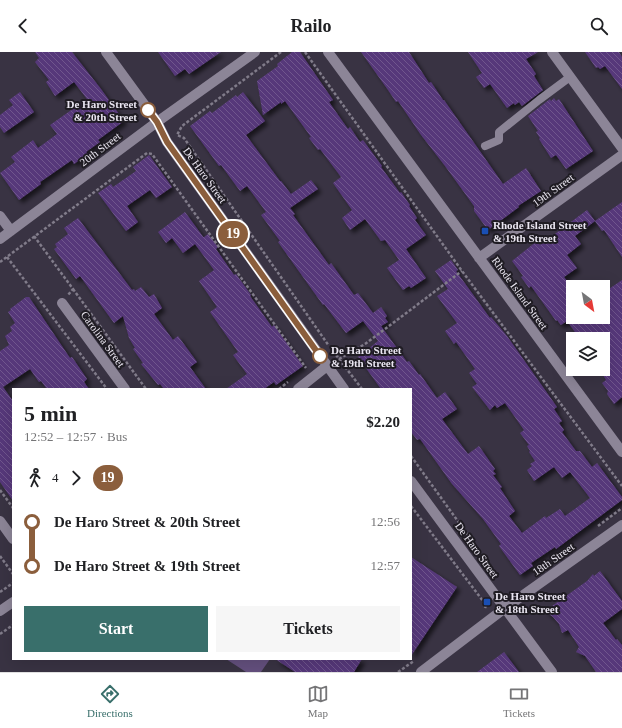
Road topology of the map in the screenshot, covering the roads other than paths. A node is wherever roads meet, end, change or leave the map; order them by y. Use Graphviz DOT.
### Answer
graph roads {
  1 [pos="106,52"];
  2 [pos="255,52"];
  3 [pos="328,52"];
  4 [pos="552,52"];
  5 [pos="570,77"];
  6 [pos="157,122"];
  7 [pos="485,146"];
  8 [pos="622,148"];
  9 [pos="622,155"];
  10 [pos="0,216"];
  11 [pos="11,231"];
  12 [pos="0,239"];
  13 [pos="479,258"];
  14 [pos="62,303"];
  15 [pos="327,366"];
  16 [pos="124,388"];
  17 [pos="299,388"];
  18 [pos="343,388"];
  19 [pos="622,452"];
  20 [pos="412,481"];
  21 [pos="0,521"];
  22 [pos="622,525"];
  23 [pos="12,538"];
  24 [pos="12,603"];
  25 [pos="505,608"];
  26 [pos="0,611"];
  27 [pos="421,672"];
  28 [pos="552,672"];
  1 -- 6 [label="street, De Haro Street"];
  2 -- 6 [label="street, 20th Street"];
  3 -- 13 [label="street, Rhode Island Street"];
  4 -- 5 [label="street"];
  5 -- 7 [label="lane"];
  5 -- 8 [label="street"];
  6 -- 11 [label="street, 20th Street"];
  6 -- 15 [label="street, De Haro Street"];
  9 -- 13 [label="street, 19th Street"];
  10 -- 11 [label="street"];
  11 -- 12 [label="street, 20th Street"];
  13 -- 19 [label="street, Rhode Island Street"];
  14 -- 16 [label="street, Carolina Street"];
  15 -- 17 [label="street"];
  15 -- 18 [label="street, De Haro Street"];
  20 -- 25 [label="street, De Haro Street"];
  21 -- 23 [label="street"];
  22 -- 25 [label="street, 18th Street"];
  24 -- 26 [label="street"];
  25 -- 27 [label="street, 18th Street"];
  25 -- 28 [label="street, De Haro Street"];
}
